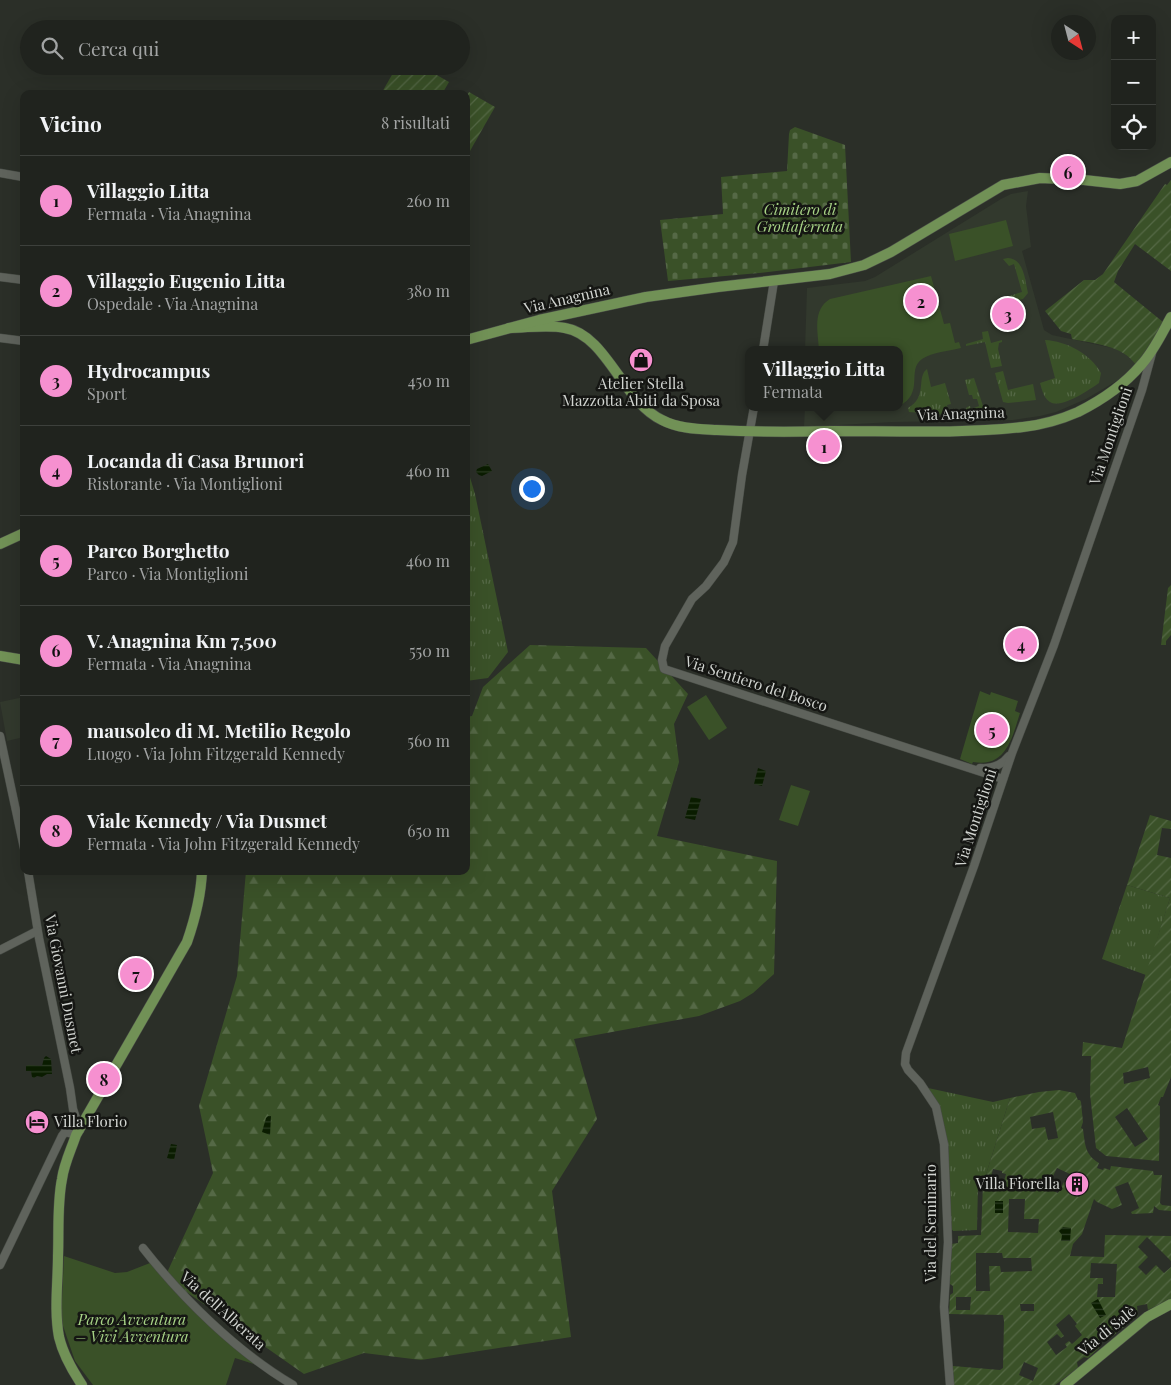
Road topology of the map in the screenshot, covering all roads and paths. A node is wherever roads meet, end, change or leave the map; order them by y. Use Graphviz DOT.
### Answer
graph roads {
  1 [pos="1171,162"];
  2 [pos="0,174"];
  3 [pos="20,177"];
  4 [pos="0,277"];
  5 [pos="20,280"];
  6 [pos="774,281"];
  7 [pos="579,310"];
  8 [pos="1171,317"];
  9 [pos="508,328"];
  10 [pos="566,328"];
  11 [pos="0,338"];
  12 [pos="470,339"];
  13 [pos="20,340"];
  14 [pos="764,346"];
  15 [pos="1154,347"];
  16 [pos="1125,381"];
  17 [pos="1142,390"];
  18 [pos="753,411"];
  19 [pos="750,432"];
  20 [pos="20,535"];
  21 [pos="0,546"];
  22 [pos="0,649"];
  23 [pos="0,656"];
  24 [pos="20,659"];
  25 [pos="20,660"];
  26 [pos="0,736"];
  27 [pos="1012,753"];
  28 [pos="968,767"];
  29 [pos="1003,779"];
  30 [pos="20,829"];
  31 [pos="29,875"];
  32 [pos="202,875"];
  33 [pos="37,931"];
  34 [pos="0,950"];
  35 [pos="908,1070"];
  36 [pos="78,1133"];
  37 [pos="143,1248"];
  38 [pos="0,1265"];
  39 [pos="1171,1304"];
  40 [pos="82,1385"];
  41 [pos="293,1385"];
  42 [pos="950,1385"];
  43 [pos="1065,1385"];
  1 -- 6 [label="main road, Via Anagnina"];
  2 -- 3 [label="street"];
  4 -- 5 [label="street"];
  6 -- 7 [label="main road, Via Anagnina"];
  6 -- 14 [label="street"];
  7 -- 9 [label="main road, Via Anagnina"];
  7 -- 10 [label="main road"];
  8 -- 15 [label="main road, Via Anagnina"];
  9 -- 10 [label="main road, Via Anagnina"];
  9 -- 12 [label="main road, Via Anagnina"];
  10 -- 19 [label="main road, Via Anagnina"];
  11 -- 13 [label="street"];
  15 -- 16 [label="main road, Via Anagnina"];
  15 -- 17 [label="street, Via Montiglioni"];
  16 -- 17 [label="street"];
  16 -- 19 [label="main road, Via Anagnina"];
  17 -- 27 [label="street, Via Montiglioni"];
  18 -- 19 [label="street, Via Sentiero del Bosco"];
  19 -- 28 [label="street, Via Sentiero del Bosco"];
  20 -- 21 [label="main road"];
  22 -- 24 [label="main road"];
  23 -- 25 [label="main road"];
  26 -- 30 [label="street"];
  27 -- 28 [label="street, Via Sentiero del Bosco"];
  27 -- 29 [label="street, Via Montiglioni"];
  28 -- 29 [label="street, Via Sentiero del Bosco"];
  29 -- 35 [label="street, Via Montiglioni"];
  31 -- 33 [label="street, Via Giovanni Dusmet"];
  32 -- 36 [label="main road"];
  33 -- 34 [label="street"];
  33 -- 36 [label="street, Via Giovanni Dusmet"];
  35 -- 42 [label="street, Via del Seminario"];
  36 -- 38 [label="street"];
  36 -- 40 [label="main road"];
  37 -- 41 [label="street, Via dell'Alberata"];
  39 -- 43 [label="main road, Via di Salè"];
}
